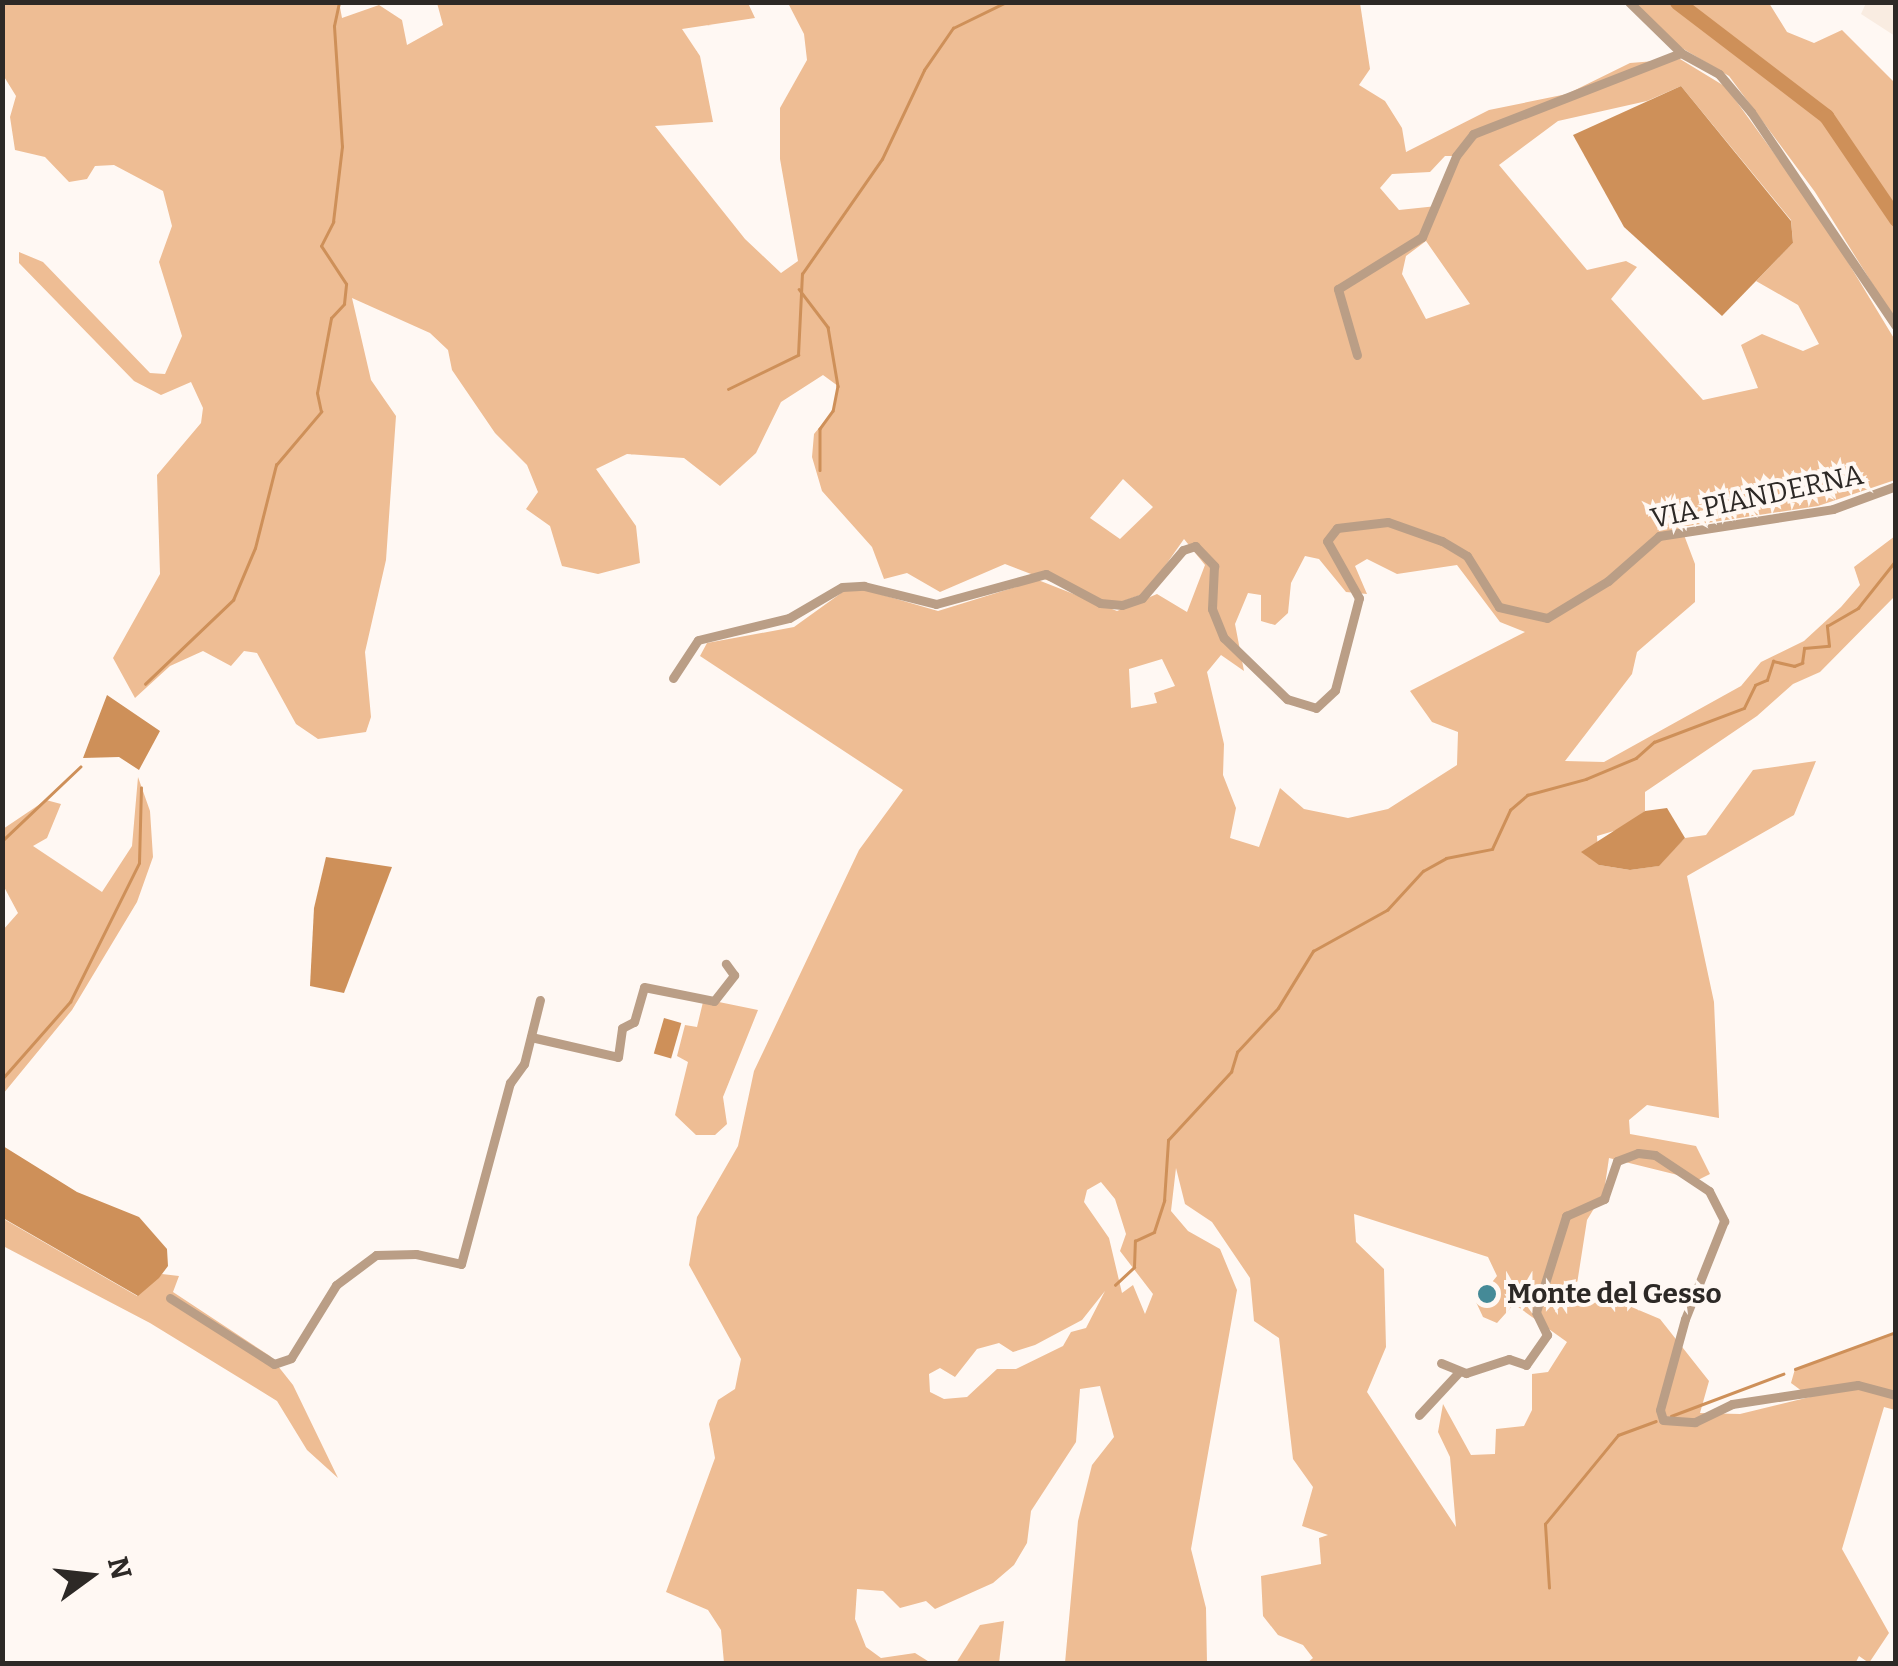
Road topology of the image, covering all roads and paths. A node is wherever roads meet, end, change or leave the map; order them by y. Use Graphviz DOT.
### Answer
graph roads {
  1 [pos="1629,2"];
  2 [pos="1681,53"];
  3 [pos="1896,326"];
  4 [pos="1357,354"];
  5 [pos="1896,486"];
  6 [pos="674,678"];
  7 [pos="726,964"];
  8 [pos="540,1000"];
  9 [pos="531,1036"];
  10 [pos="170,1298"];
  11 [pos="1441,1363"];
  12 [pos="1458,1373"];
  13 [pos="1896,1395"];
  14 [pos="1419,1415"];
  1 -- 2 [label="street"];
  2 -- 3 [label="street"];
  2 -- 4 [label="street"];
  5 -- 6 [label="street, VIA PIANDERNA"];
  7 -- 9 [label="street"];
  8 -- 9 [label="street"];
  9 -- 10 [label="street"];
  11 -- 12 [label="street"];
  12 -- 13 [label="street"];
  12 -- 14 [label="street"];
}
